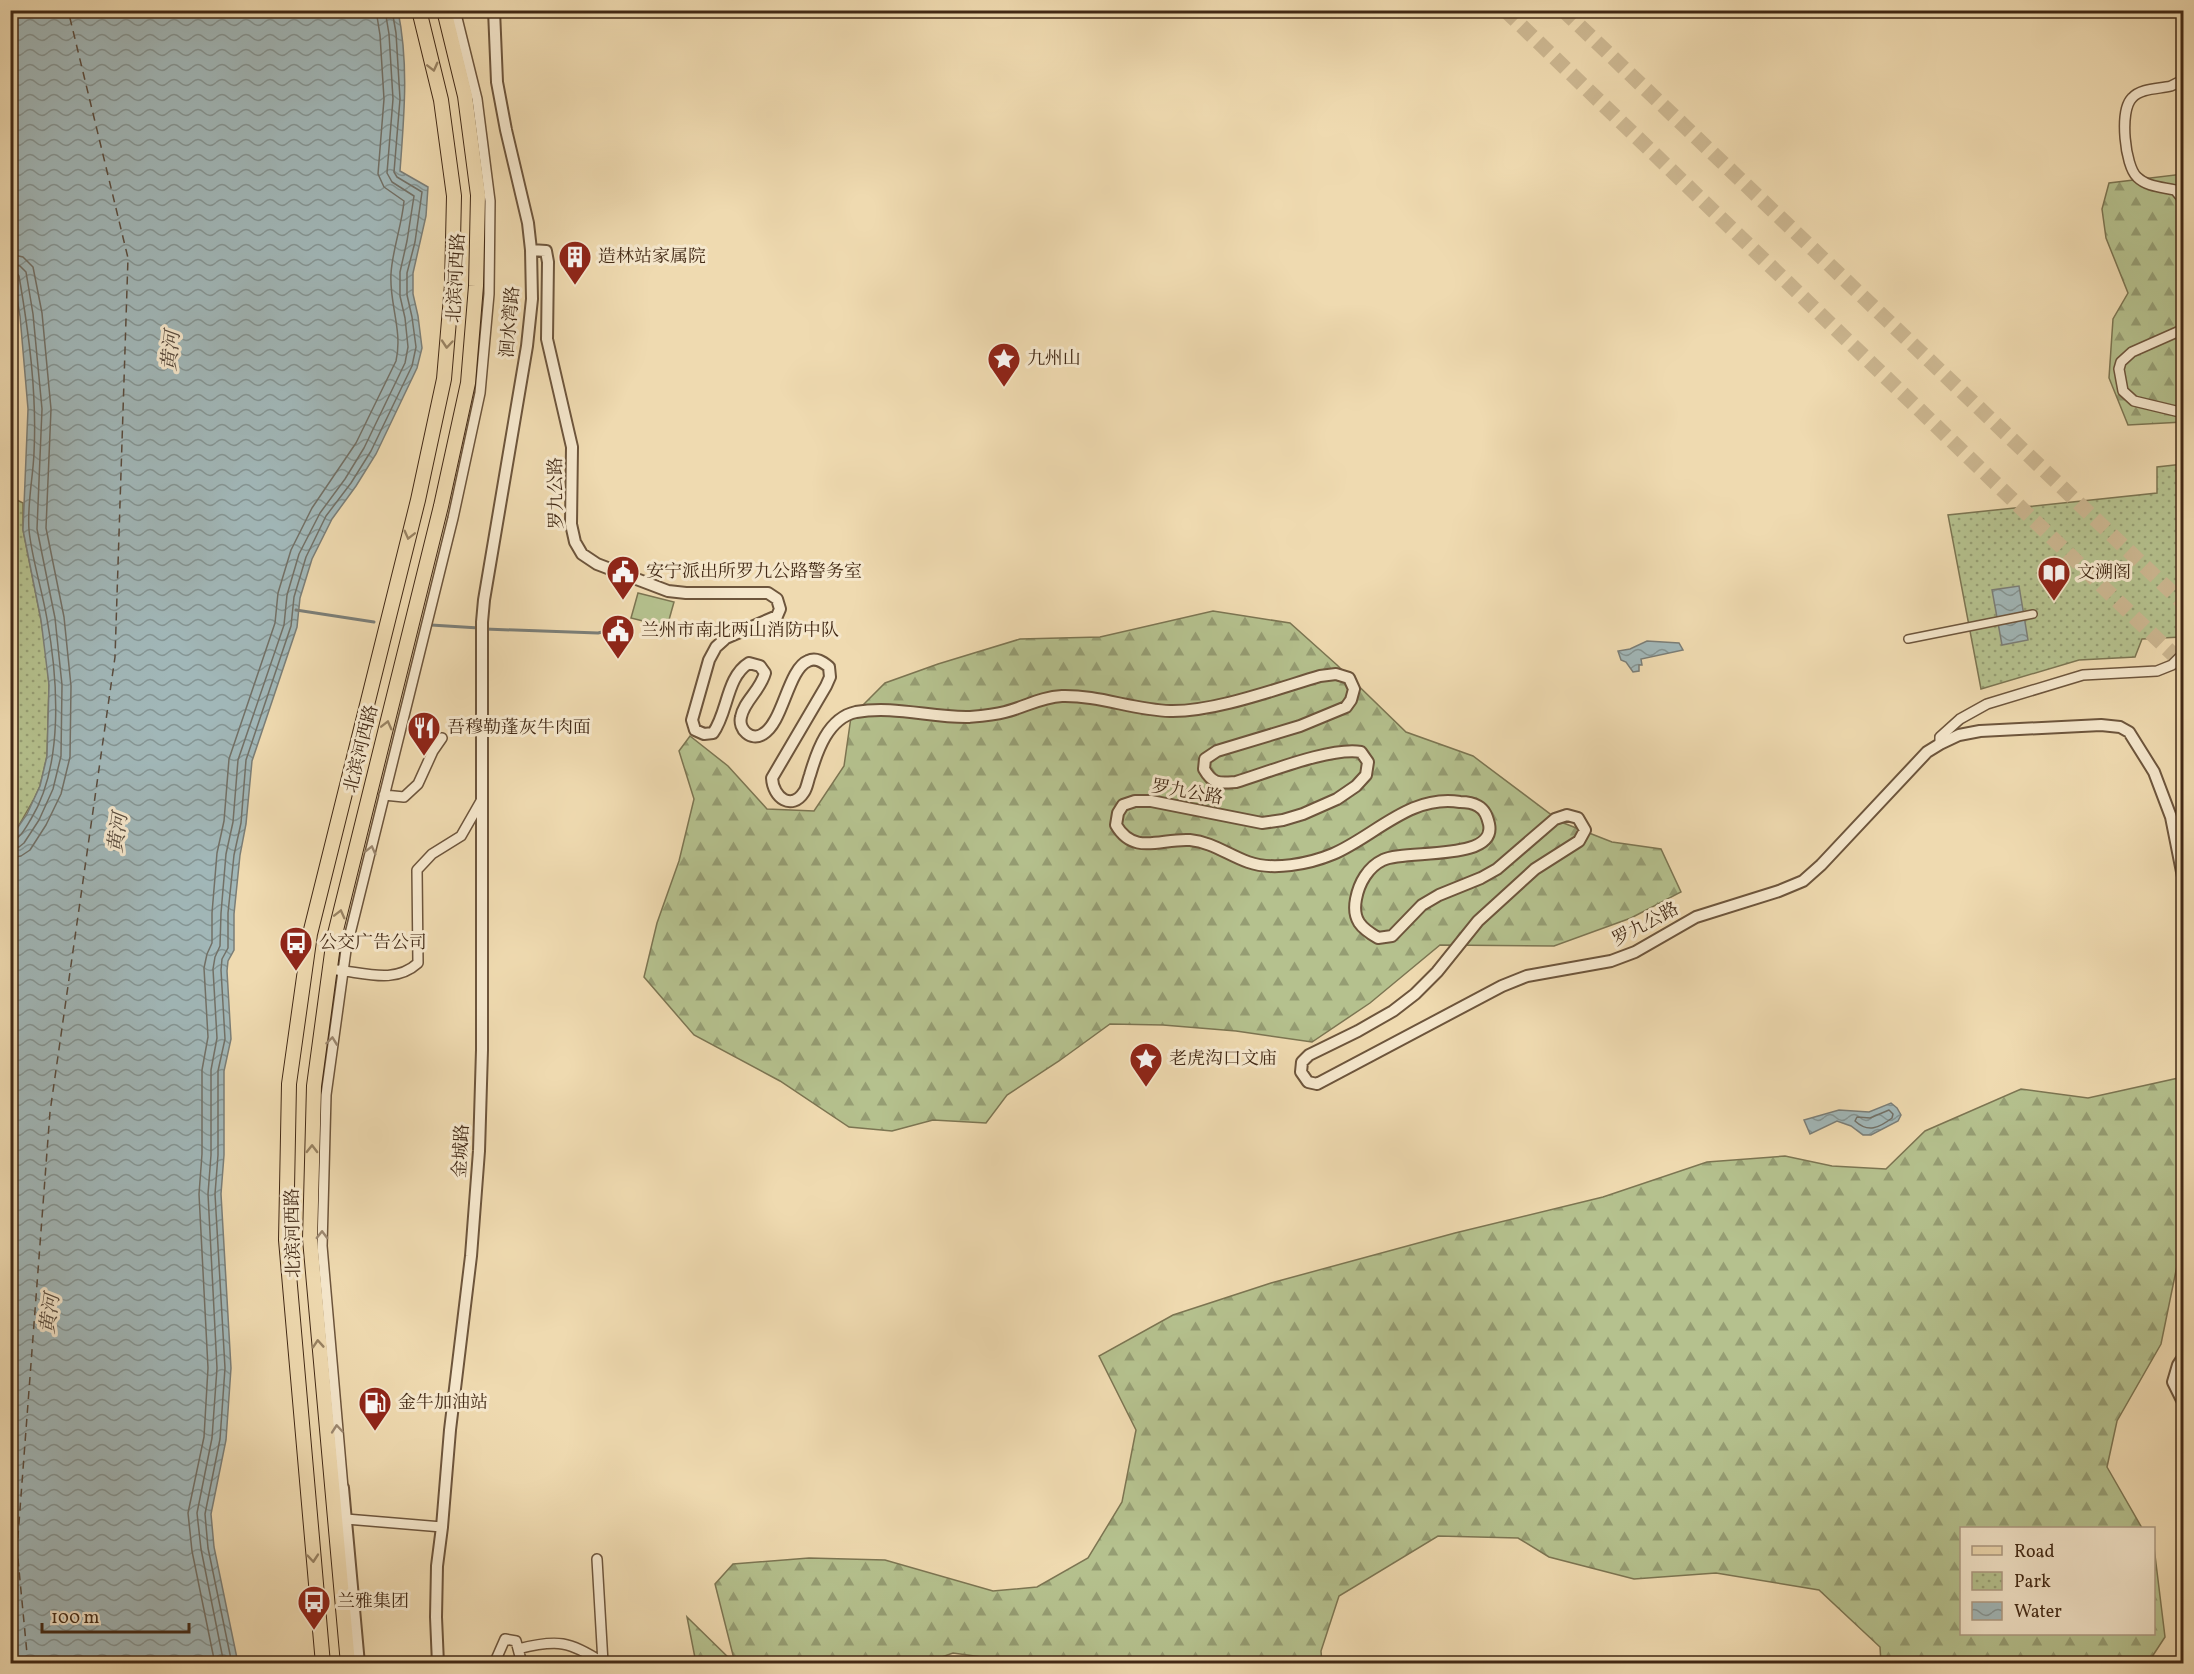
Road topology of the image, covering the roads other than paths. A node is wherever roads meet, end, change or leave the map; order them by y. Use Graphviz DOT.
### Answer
graph roads {
  1 [pos="419,10"];
  2 [pos="444,10"];
  3 [pos="455,10"];
  4 [pos="494,10"];
  5 [pos="2184,80"];
  6 [pos="2184,201"];
  7 [pos="531,250"];
  8 [pos="2184,329"];
  9 [pos="2184,413"];
  10 [pos="2031,614"];
  11 [pos="482,638"];
  12 [pos="1908,639"];
  13 [pos="2184,652"];
  14 [pos="442,738"];
  15 [pos="1940,744"];
  16 [pos="384,795"];
  17 [pos="482,801"];
  18 [pos="2184,882"];
  19 [pos="336,970"];
  20 [pos="2184,1356"];
  21 [pos="2184,1404"];
  22 [pos="338,1504"];
  23 [pos="346,1519"];
  24 [pos="442,1527"];
  25 [pos="597,1559"];
  26 [pos="518,1649"];
  27 [pos="323,1664"];
  28 [pos="348,1664"];
  29 [pos="359,1664"];
  30 [pos="438,1664"];
  31 [pos="494,1664"];
  32 [pos="522,1664"];
  1 -- 27 [label="main road, 北滨河西路, one-way"];
  19 -- 2 [label="main road, 北滨河西路, one-way"];
  3 -- 16 [label="street"];
  4 -- 7 [label="street, 洄水湾路"];
  5 -- 6 [label="street"];
  7 -- 11 [label="street, 洄水湾路"];
  7 -- 15 [label="street, 罗九公路"];
  8 -- 9 [label="street"];
  10 -- 12 [label="street"];
  11 -- 17 [label="street, 金城路"];
  13 -- 15 [label="street"];
  14 -- 16 [label="street"];
  15 -- 18 [label="street, 罗九公路"];
  19 -- 16 [label="street, one-way"];
  17 -- 19 [label="street"];
  17 -- 24 [label="street, 金城路"];
  22 -- 19 [label="main road, 北滨河西路, one-way"];
  20 -- 21 [label="street"];
  22 -- 23 [label="street"];
  22 -- 28 [label="main road, 北滨河西路"];
  23 -- 24 [label="street"];
  23 -- 29 [label="street"];
  24 -- 30 [label="street, 金城路"];
  25 -- 26 [label="street"];
  26 -- 31 [label="street"];
  26 -- 32 [label="street"];
}
